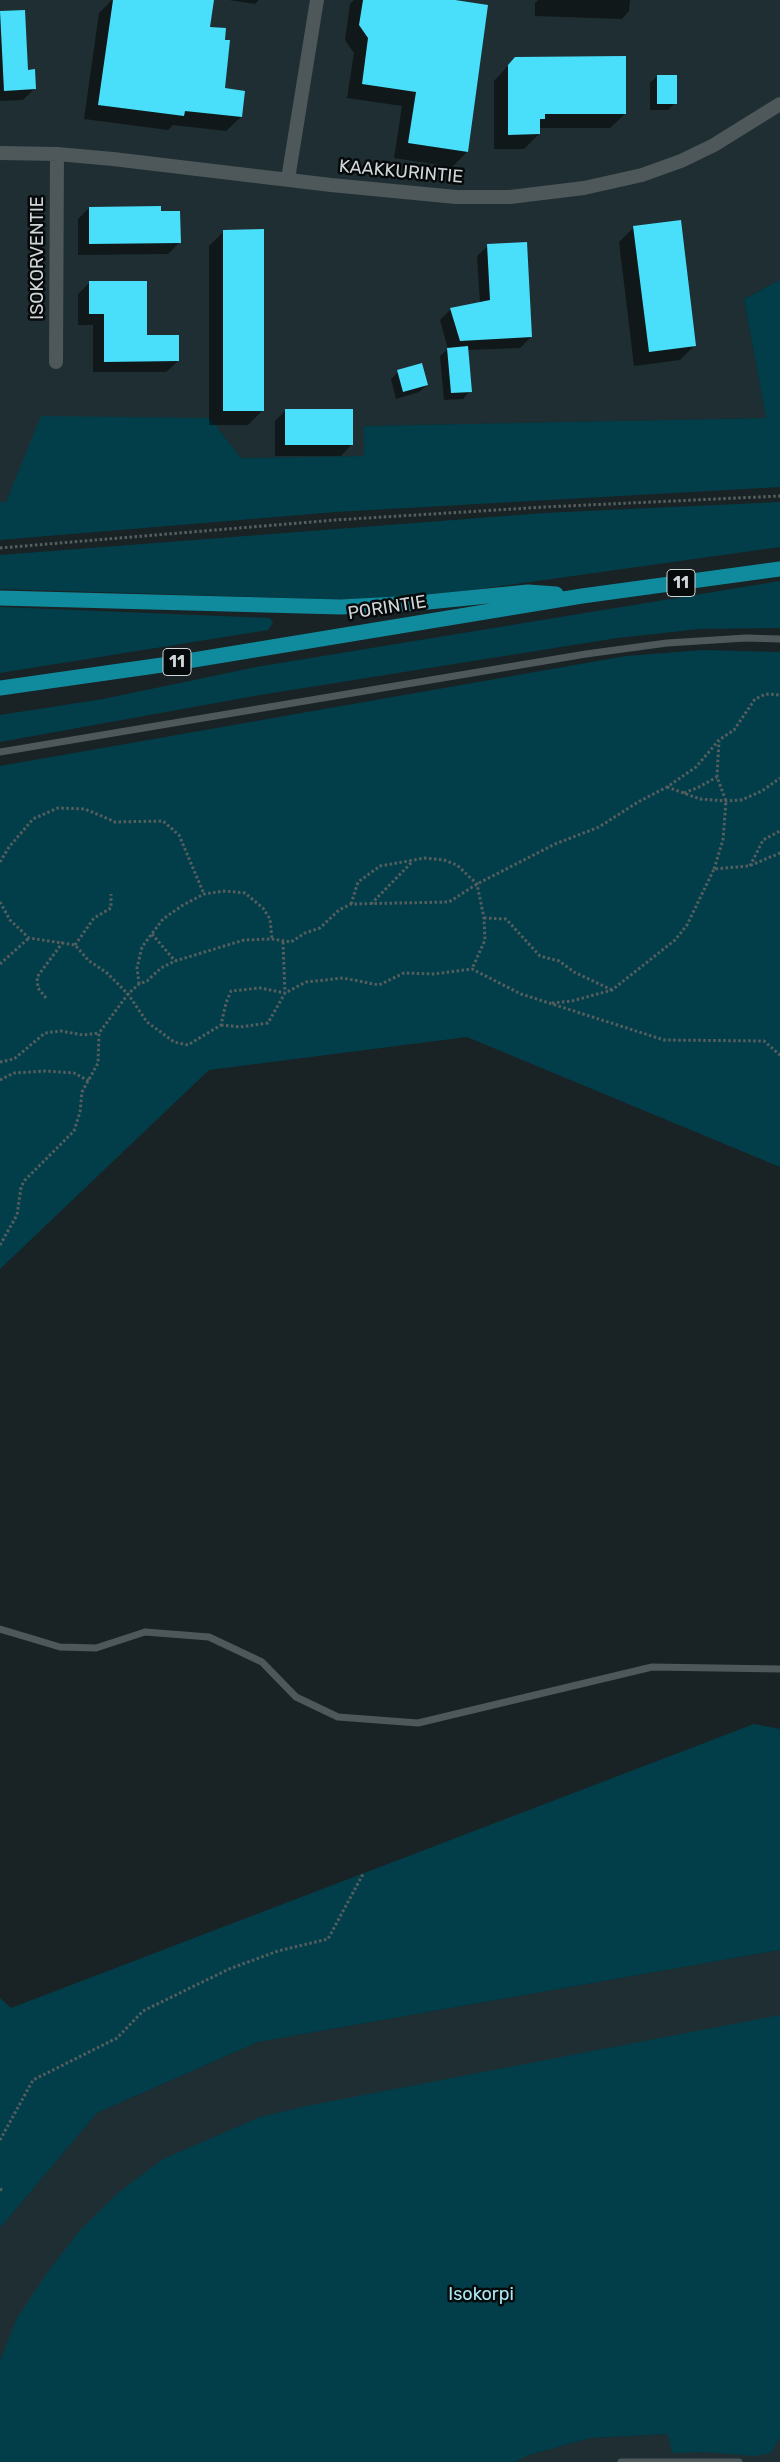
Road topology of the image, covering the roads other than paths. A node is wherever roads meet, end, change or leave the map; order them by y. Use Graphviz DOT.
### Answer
graph roads {
  1 [pos="317,0"];
  2 [pos="780,104"];
  3 [pos="0,153"];
  4 [pos="57,154"];
  5 [pos="288,179"];
  6 [pos="56,362"];
  7 [pos="780,569"];
  8 [pos="582,596"];
  9 [pos="0,598"];
  10 [pos="780,639"];
  11 [pos="0,688"];
  12 [pos="0,752"];
  13 [pos="0,1629"];
  14 [pos="780,1669"];
  15 [pos="621,2462"];
  16 [pos="739,2462"];
  1 -- 5 [label="street"];
  2 -- 5 [label="street, KAAKKURINTIE"];
  3 -- 4 [label="street, KAAKKURINTIE"];
  4 -- 5 [label="street, KAAKKURINTIE"];
  4 -- 6 [label="street, ISOKORVENTIE"];
  7 -- 8 [label="highway, PORINTIE / 11"];
  8 -- 9 [label="highway"];
  8 -- 11 [label="highway, PORINTIE / 11"];
  10 -- 12 [label="lane"];
  13 -- 14 [label="lane"];
  15 -- 16 [label="lane"];
}
